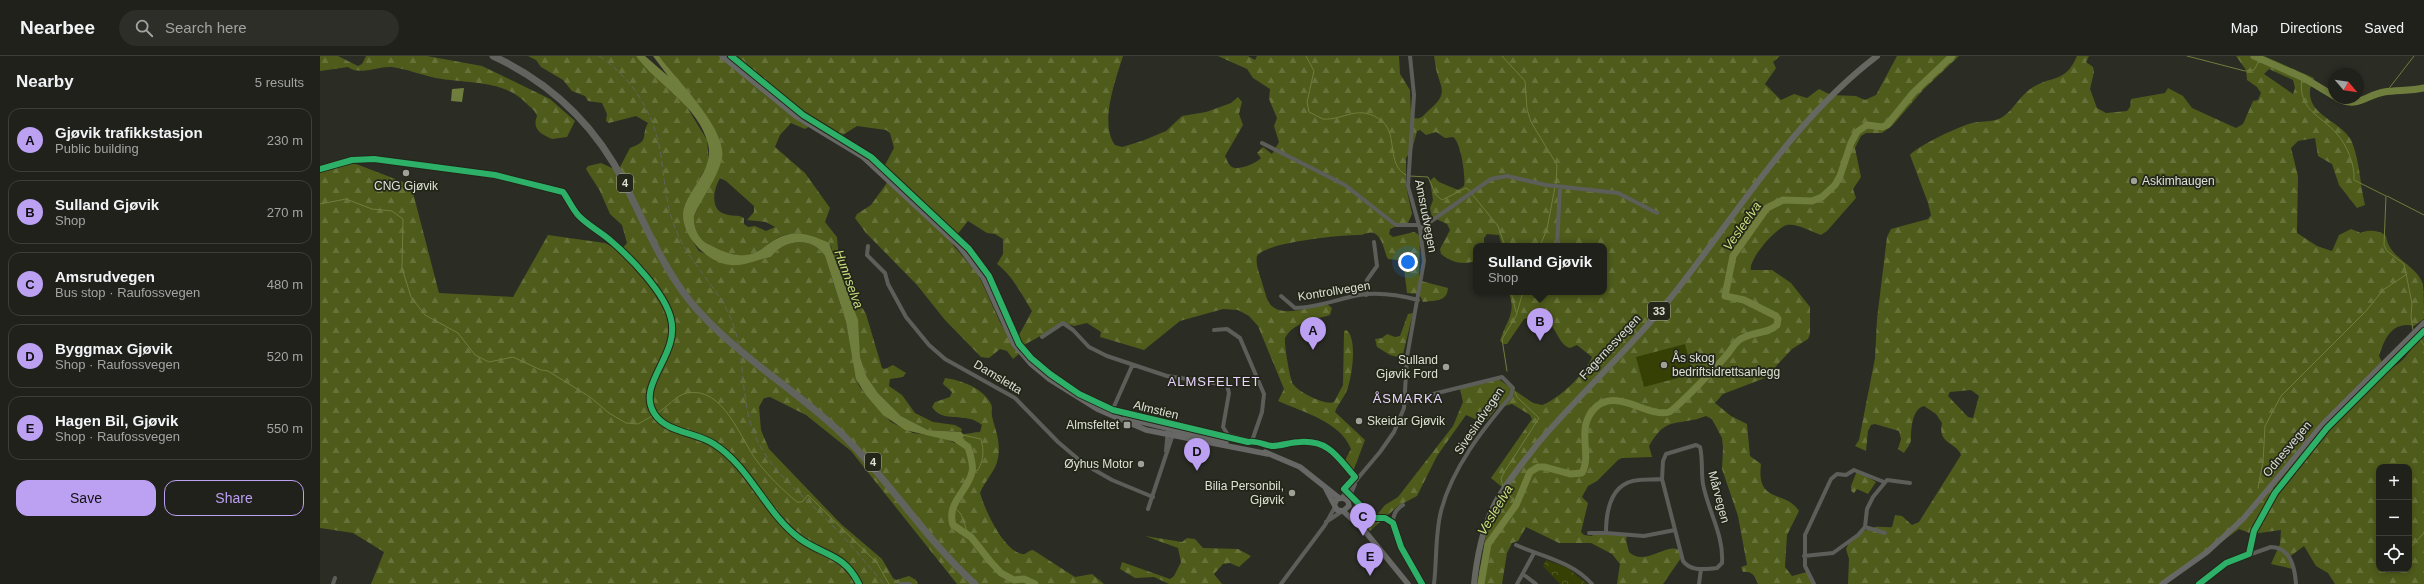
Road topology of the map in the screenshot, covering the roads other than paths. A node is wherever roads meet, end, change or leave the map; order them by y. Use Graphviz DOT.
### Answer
graph roads {
  1 [pos="493,56"];
  2 [pos="502,56"];
  3 [pos="722,56"];
  4 [pos="1410,56"];
  5 [pos="1877,56"];
  6 [pos="1262,143"];
  7 [pos="320,169"];
  8 [pos="1560,187"];
  9 [pos="1657,213"];
  10 [pos="1420,228"];
  11 [pos="1374,242"];
  12 [pos="1557,243"];
  13 [pos="868,246"];
  14 [pos="1366,295"];
  15 [pos="1282,296"];
  16 [pos="1418,300"];
  17 [pos="2424,323"];
  18 [pos="1214,330"];
  19 [pos="726,336"];
  20 [pos="1042,337"];
  21 [pos="752,357"];
  22 [pos="1132,366"];
  23 [pos="1405,401"];
  24 [pos="1111,413"];
  25 [pos="1193,431"];
  26 [pos="1170,433"];
  27 [pos="1252,441"];
  28 [pos="1662,479"];
  29 [pos="1356,482"];
  30 [pos="1884,482"];
  31 [pos="1910,483"];
  32 [pos="1325,487"];
  33 [pos="1153,497"];
  34 [pos="1340,498"];
  35 [pos="1348,503"];
  36 [pos="1335,505"];
  37 [pos="1403,505"];
  38 [pos="1148,509"];
  39 [pos="1342,512"];
  40 [pos="1326,522"];
  41 [pos="1357,522"];
  42 [pos="1865,527"];
  43 [pos="1675,530"];
  44 [pos="1589,533"];
  45 [pos="1606,533"];
  46 [pos="1885,533"];
  47 [pos="1516,545"];
  48 [pos="1534,553"];
  49 [pos="1804,556"];
  50 [pos="1702,569"];
  51 [pos="1523,574"];
  52 [pos="335,578"];
  53 [pos="333,584"];
  54 [pos="859,584"];
  55 [pos="901,584"];
  56 [pos="910,584"];
  57 [pos="975,584"];
  58 [pos="980,584"];
  59 [pos="1281,584"];
  60 [pos="1408,584"];
  61 [pos="1422,584"];
  62 [pos="1434,584"];
  63 [pos="1474,584"];
  64 [pos="1517,584"];
  65 [pos="1536,584"];
  66 [pos="1592,584"];
  67 [pos="1699,584"];
  68 [pos="1814,584"];
  69 [pos="2162,584"];
  70 [pos="2200,584"];
  71 [pos="2296,584"];
  1 -- 19 [label="highway, 4"];
  2 -- 19 [label="highway, 4"];
  3 -- 24 [label="main road"];
  4 -- 10 [label="street, Amsrudvegen"];
  5 -- 63 [label="main road, Fagernesvegen / 33"];
  6 -- 10 [label="street"];
  7 -- 54 [label="street"];
  8 -- 9 [label="street"];
  8 -- 10 [label="street"];
  8 -- 12 [label="street"];
  10 -- 16 [label="street, Amsrudvegen"];
  11 -- 14 [label="street"];
  13 -- 33 [label="street, Damsletta"];
  14 -- 15 [label="street, Kontrollvegen"];
  14 -- 16 [label="street, Kontrollvegen"];
  16 -- 23 [label="street, Amsrudvegen"];
  17 -- 69 [label="main road, Odnesvegen"];
  18 -- 27 [label="street"];
  19 -- 21 [label="highway, 4"];
  20 -- 22 [label="street"];
  21 -- 57 [label="highway, 4"];
  21 -- 58 [label="highway, 4"];
  22 -- 24 [label="street"];
  22 -- 27 [label="street"];
  23 -- 29 [label="street, Amsrudvegen"];
  23 -- 62 [label="street, Sivesindvegen"];
  24 -- 25 [label="street, Almstien"];
  24 -- 26 [label="main road"];
  26 -- 32 [label="main road"];
  26 -- 33 [label="street"];
  27 -- 29 [label="street"];
  28 -- 43 [label="street, Mårvegen"];
  28 -- 45 [label="street"];
  28 -- 50 [label="street, Mårvegen"];
  29 -- 34 [label="street, Amsrudvegen"];
  29 -- 35 [label="street, Amsrudvegen"];
  30 -- 31 [label="street"];
  30 -- 42 [label="street"];
  30 -- 49 [label="street"];
  32 -- 34 [label="main road"];
  32 -- 36 [label="main road"];
  33 -- 38 [label="street"];
  34 -- 35 [label="main road"];
  34 -- 36 [label="main road"];
  35 -- 39 [label="main road"];
  35 -- 41 [label="main road"];
  36 -- 39 [label="main road"];
  36 -- 40 [label="street"];
  37 -- 61 [label="street"];
  39 -- 40 [label="street"];
  39 -- 41 [label="main road"];
  40 -- 59 [label="street"];
  41 -- 60 [label="main road"];
  42 -- 46 [label="street"];
  42 -- 49 [label="street"];
  43 -- 45 [label="street"];
  43 -- 50 [label="street, Mårvegen"];
  44 -- 45 [label="street"];
  47 -- 48 [label="street"];
  48 -- 51 [label="street"];
  48 -- 66 [label="street"];
  49 -- 68 [label="street"];
  50 -- 67 [label="street"];
  51 -- 64 [label="street"];
  51 -- 65 [label="street"];
  52 -- 53 [label="street"];
  55 -- 56 [label="street"];
  70 -- 71 [label="street"];
}
